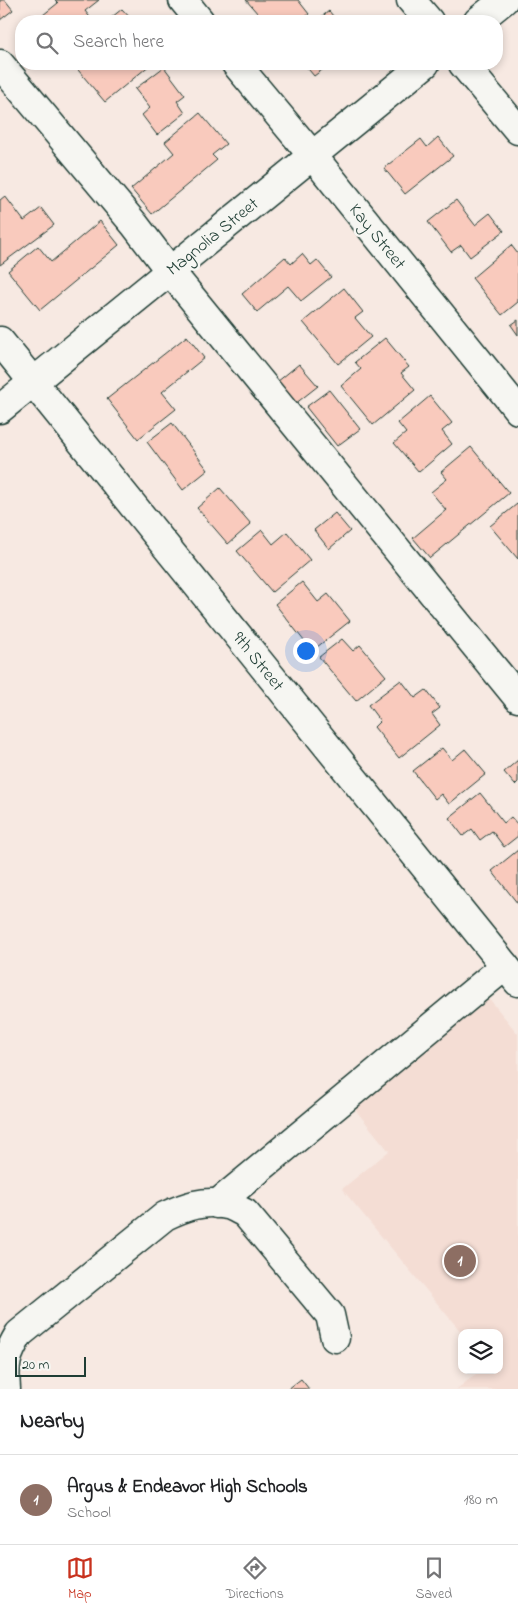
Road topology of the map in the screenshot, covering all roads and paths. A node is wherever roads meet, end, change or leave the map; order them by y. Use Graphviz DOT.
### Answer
graph roads {
  1 [pos="183,0"];
  2 [pos="411,0"];
  3 [pos="504,0"];
  4 [pos="195,15"];
  5 [pos="424,15"];
  6 [pos="485,15"];
  7 [pos="0,64"];
  8 [pos="241,70"];
  9 [pos="418,70"];
  10 [pos="468,70"];
  11 [pos="518,130"];
  12 [pos="312,155"];
  13 [pos="170,271"];
  14 [pos="0,341"];
  15 [pos="33,382"];
  16 [pos="0,409"];
  17 [pos="518,410"];
  18 [pos="518,698"];
  19 [pos="512,974"];
  20 [pos="217,1204"];
  21 [pos="335,1338"];
  22 [pos="6,1389"];
  1 -- 4 [label="street"];
  2 -- 5 [label="street"];
  3 -- 6 [label="street"];
  7 -- 13 [label="street"];
  8 -- 12 [label="street, Kay Street"];
  9 -- 12 [label="street, Magnolia Street"];
  10 -- 11 [label="street"];
  12 -- 13 [label="street, Magnolia Street"];
  12 -- 17 [label="street, Kay Street"];
  13 -- 15 [label="street, Magnolia Street"];
  13 -- 18 [label="street"];
  14 -- 15 [label="street, 9th Street"];
  15 -- 16 [label="street, Magnolia Street"];
  15 -- 19 [label="street, 9th Street"];
  19 -- 20 [label="street"];
  20 -- 21 [label="street"];
  20 -- 22 [label="street"];
}
